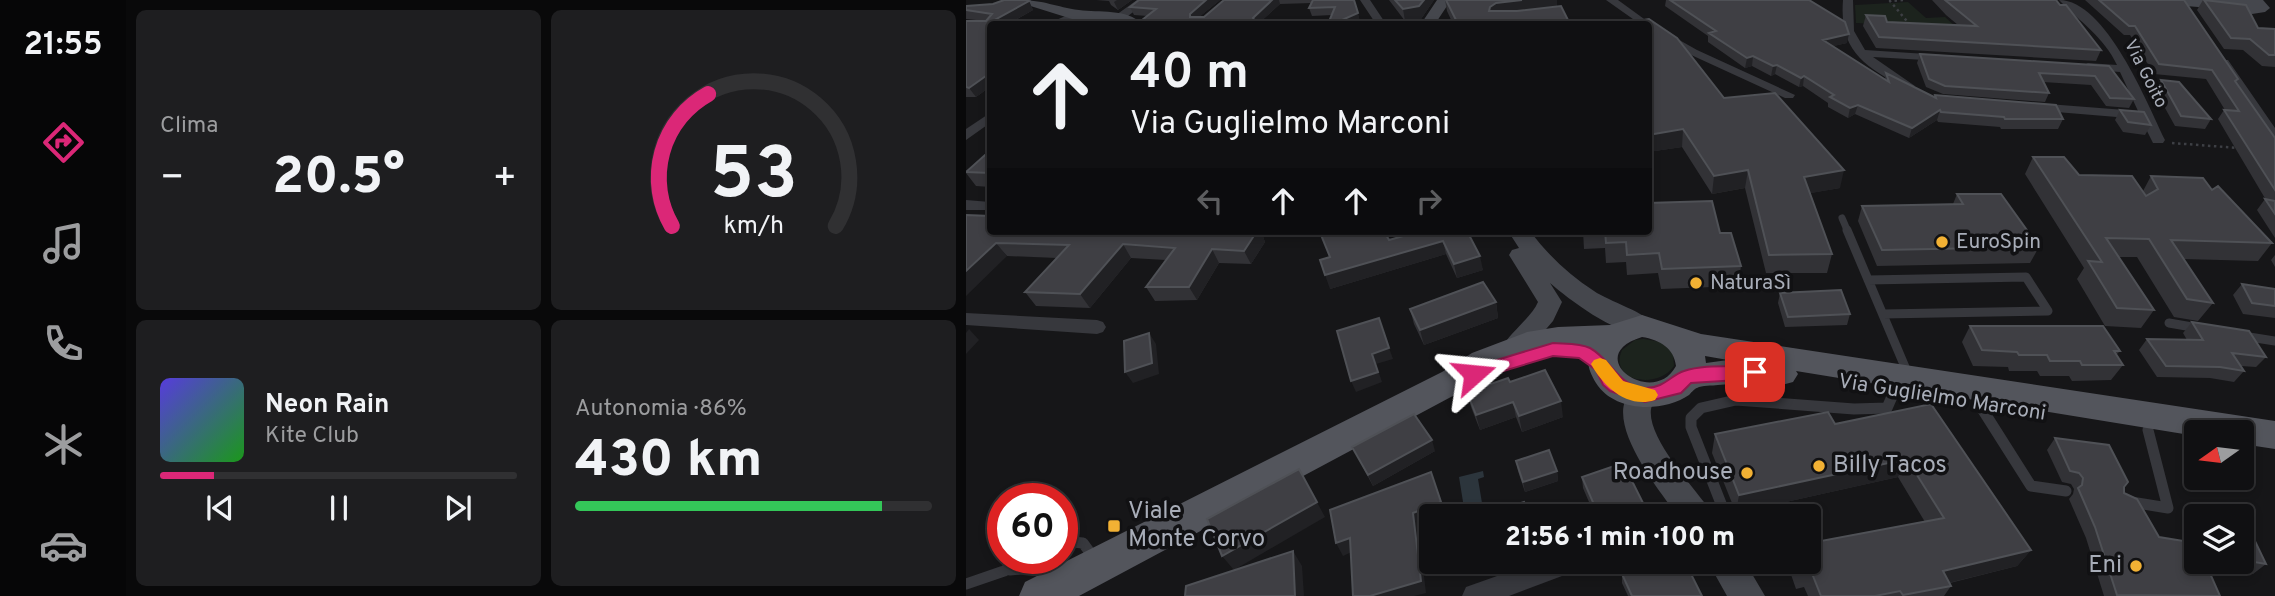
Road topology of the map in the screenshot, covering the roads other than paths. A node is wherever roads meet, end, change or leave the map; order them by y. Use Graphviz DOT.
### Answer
graph roads {
  1 [pos="1026,0"];
  2 [pos="1144,0"];
  3 [pos="1364,0"];
  4 [pos="1444,0"];
  5 [pos="1611,0"];
  6 [pos="1848,0"];
  7 [pos="2064,0"];
  8 [pos="2161,0"];
  9 [pos="2184,2"];
  10 [pos="2240,2"];
  11 [pos="2269,9"];
  12 [pos="1077,14"];
  13 [pos="2193,16"];
  14 [pos="1431,20"];
  15 [pos="1067,21"];
  16 [pos="1090,21"];
  17 [pos="1124,21"];
  18 [pos="1379,21"];
  19 [pos="1641,21"];
  20 [pos="1652,28"];
  21 [pos="2216,50"];
  22 [pos="1859,53"];
  23 [pos="1955,59"];
  24 [pos="2073,66"];
  25 [pos="2123,69"];
  26 [pos="1789,95"];
  27 [pos="1925,96"];
  28 [pos="2022,106"];
  29 [pos="2146,115"];
  30 [pos="987,119"];
  31 [pos="966,136"];
  32 [pos="2275,138"];
  33 [pos="2158,140"];
  34 [pos="966,205"];
  35 [pos="987,206"];
  36 [pos="1842,218"];
  37 [pos="1507,235"];
  38 [pos="1522,235"];
  39 [pos="1527,267"];
  40 [pos="1868,280"];
  41 [pos="1883,314"];
  42 [pos="966,319"];
  43 [pos="2169,324"];
  44 [pos="1642,326"];
  45 [pos="1097,327"];
  46 [pos="2209,330"];
  47 [pos="2235,335"];
  48 [pos="1613,336"];
  49 [pos="1677,336"];
  50 [pos="2275,341"];
  51 [pos="1514,349"];
  52 [pos="1602,366"];
  53 [pos="1687,377"];
  54 [pos="1452,381"];
  55 [pos="1902,385"];
  56 [pos="1645,395"];
  57 [pos="1979,404"];
  58 [pos="2148,430"];
  59 [pos="2184,435"];
  60 [pos="2275,435"];
  61 [pos="2254,446"];
  62 [pos="2275,449"];
  63 [pos="2066,491"];
  64 [pos="2122,500"];
  65 [pos="1687,504"];
  66 [pos="1721,504"];
  67 [pos="1078,543"];
  68 [pos="1099,565"];
  69 [pos="995,574"];
  70 [pos="1536,574"];
  71 [pos="1733,574"];
  72 [pos="966,584"];
  73 [pos="1051,590"];
  74 [pos="1475,596"];
  75 [pos="1747,596"];
  1 -- 12 [label="street"];
  2 -- 17 [label="street"];
  3 -- 18 [label="street"];
  4 -- 14 [label="street"];
  5 -- 19 [label="street"];
  6 -- 22 [label="street"];
  7 -- 25 [label="street, Via Goito"];
  8 -- 9 [label="street"];
  9 -- 10 [label="street"];
  9 -- 13 [label="street"];
  10 -- 11 [label="street"];
  12 -- 15 [label="street"];
  12 -- 16 [label="street"];
  12 -- 17 [label="street"];
  20 -- 26 [label="street"];
  21 -- 32 [label="street"];
  22 -- 23 [label="street"];
  22 -- 27 [label="street"];
  24 -- 25 [label="street"];
  25 -- 29 [label="street, Via Goito"];
  28 -- 29 [label="street"];
  29 -- 33 [label="street, Via Goito"];
  30 -- 31 [label="street"];
  34 -- 35 [label="street"];
  36 -- 40 [label="lane"];
  37 -- 39 [label="street"];
  38 -- 44 [label="street"];
  39 -- 48 [label="street"];
  39 -- 51 [label="street"];
  40 -- 41 [label="lane"];
  40 -- 41 [label="lane"];
  41 -- 55 [label="lane"];
  42 -- 45 [label="street"];
  43 -- 46 [label="lane"];
  44 -- 48 [label="main road"];
  44 -- 49 [label="main road"];
  47 -- 50 [label="lane"];
  48 -- 51 [label="main road"];
  48 -- 52 [label="main road"];
  49 -- 53 [label="main road"];
  49 -- 55 [label="main road"];
  51 -- 54 [label="main road"];
  52 -- 54 [label="main road"];
  52 -- 56 [label="main road"];
  53 -- 55 [label="main road, Via Guglielmo Marconi"];
  53 -- 56 [label="main road, Via Guglielmo Marconi"];
  54 -- 68 [label="main road"];
  55 -- 57 [label="main road, Via Guglielmo Marconi"];
  55 -- 60 [label="main road"];
  55 -- 66 [label="lane"];
  56 -- 65 [label="street"];
  57 -- 58 [label="main road, Via Guglielmo Marconi"];
  57 -- 63 [label="lane"];
  58 -- 59 [label="main road, Via Guglielmo Marconi"];
  58 -- 64 [label="lane"];
  61 -- 62 [label="main road"];
  67 -- 68 [label="lane"];
  68 -- 73 [label="main road"];
  69 -- 72 [label="lane"];
  70 -- 74 [label="street"];
  71 -- 75 [label="street"];
}
